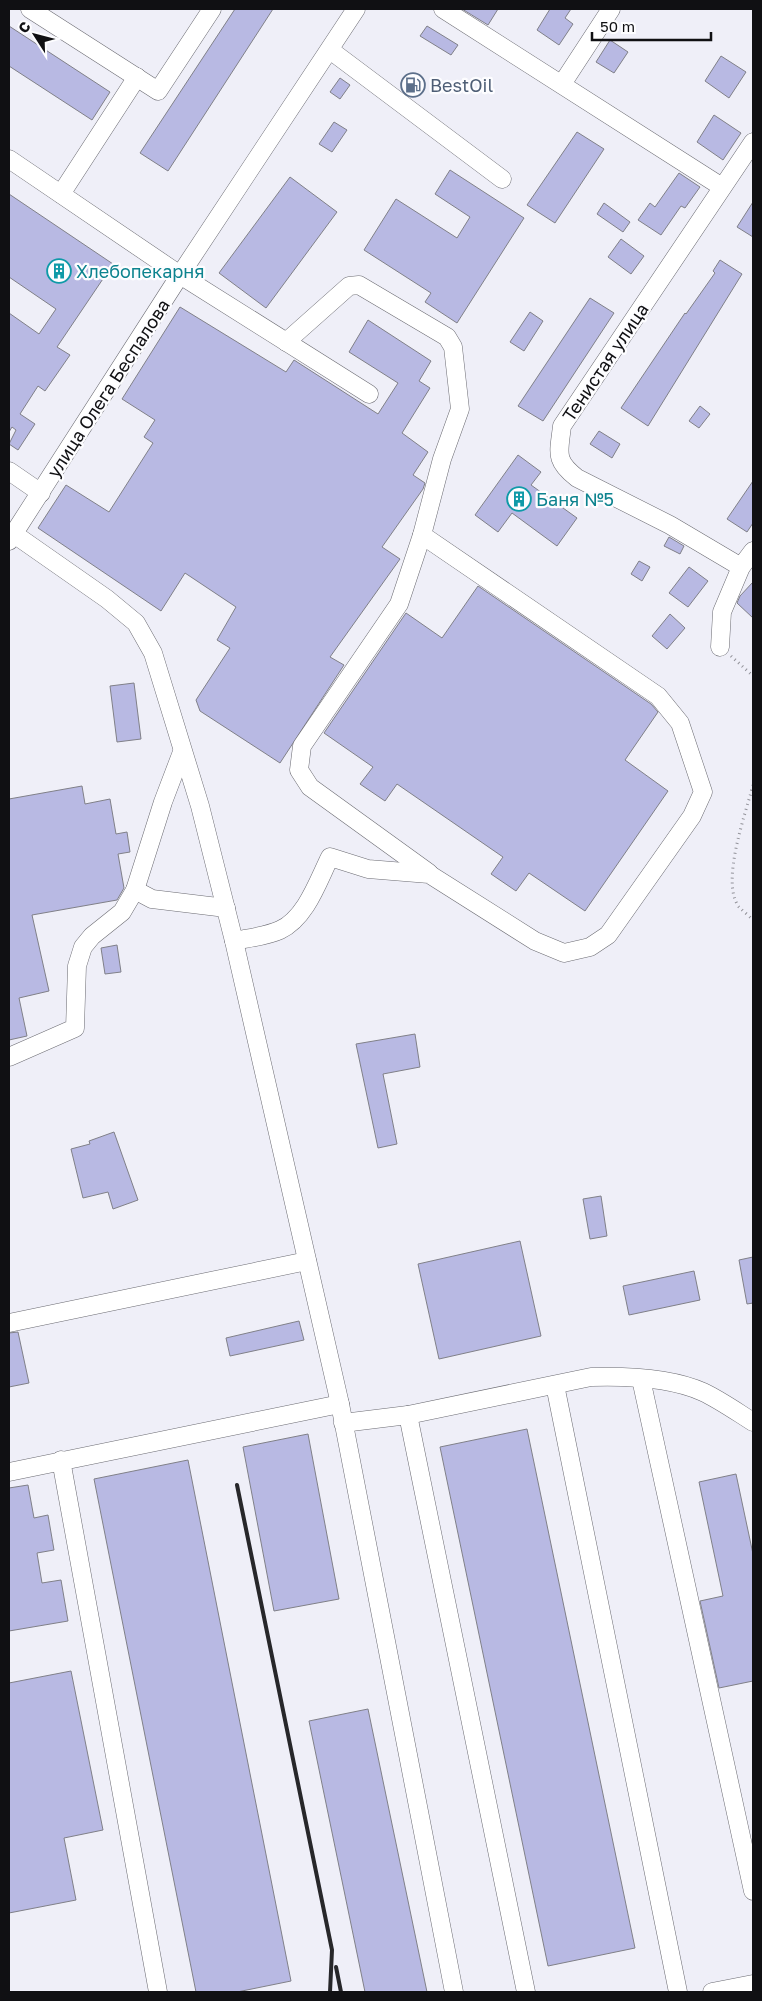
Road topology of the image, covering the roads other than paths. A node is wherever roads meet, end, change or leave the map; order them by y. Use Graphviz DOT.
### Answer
graph roads {
  1 [pos="30,9"];
  2 [pos="212,9"];
  3 [pos="356,9"];
  4 [pos="443,9"];
  5 [pos="611,9"];
  6 [pos="330,50"];
  7 [pos="137,77"];
  8 [pos="562,84"];
  9 [pos="753,142"];
  10 [pos="9,159"];
  11 [pos="502,179"];
  12 [pos="722,187"];
  13 [pos="61,194"];
  14 [pos="180,275"];
  15 [pos="286,342"];
  16 [pos="369,394"];
  17 [pos="9,471"];
  18 [pos="41,493"];
  19 [pos="422,535"];
  20 [pos="11,538"];
  21 [pos="753,550"];
  22 [pos="742,567"];
  23 [pos="720,647"];
  24 [pos="182,752"];
  25 [pos="429,874"];
  26 [pos="135,890"];
  27 [pos="226,908"];
  28 [pos="234,941"];
  29 [pos="9,1057"];
  30 [pos="307,1261"];
  31 [pos="9,1324"];
  32 [pos="641,1379"];
  33 [pos="555,1385"];
  34 [pos="340,1404"];
  35 [pos="408,1415"];
  36 [pos="753,1422"];
  37 [pos="344,1423"];
  38 [pos="61,1460"];
  39 [pos="9,1472"];
  40 [pos="753,1891"];
  41 [pos="753,1984"];
  42 [pos="158,1992"];
  43 [pos="454,1992"];
  44 [pos="526,1992"];
  45 [pos="678,1992"];
  46 [pos="712,1992"];
  1 -- 7 [label="street"];
  2 -- 7 [label="street"];
  3 -- 6 [label="street, улица Олега Беспалова"];
  4 -- 8 [label="street"];
  5 -- 8 [label="street"];
  6 -- 11 [label="street"];
  6 -- 14 [label="street, улица Олега Беспалова"];
  7 -- 13 [label="street"];
  8 -- 12 [label="street"];
  9 -- 12 [label="street, Тенистая улица"];
  10 -- 13 [label="street"];
  12 -- 22 [label="street, Тенистая улица"];
  13 -- 14 [label="street"];
  14 -- 15 [label="street"];
  14 -- 18 [label="street, улица Олега Беспалова"];
  15 -- 16 [label="street"];
  15 -- 19 [label="street"];
  17 -- 18 [label="street"];
  18 -- 20 [label="street, улица Олега Беспалова"];
  19 -- 25 [label="street"];
  19 -- 25 [label="street"];
  20 -- 24 [label="street"];
  21 -- 22 [label="street"];
  22 -- 23 [label="street"];
  24 -- 26 [label="street"];
  24 -- 27 [label="street"];
  25 -- 28 [label="street"];
  26 -- 27 [label="street"];
  26 -- 29 [label="street"];
  27 -- 28 [label="street"];
  28 -- 30 [label="street"];
  30 -- 31 [label="street"];
  30 -- 34 [label="street"];
  32 -- 33 [label="street"];
  32 -- 36 [label="street"];
  32 -- 40 [label="street"];
  33 -- 35 [label="street"];
  33 -- 45 [label="street"];
  34 -- 37 [label="street"];
  34 -- 38 [label="street"];
  35 -- 37 [label="street"];
  35 -- 44 [label="street"];
  37 -- 43 [label="street"];
  38 -- 39 [label="street"];
  38 -- 42 [label="street"];
  41 -- 46 [label="street"];
}
